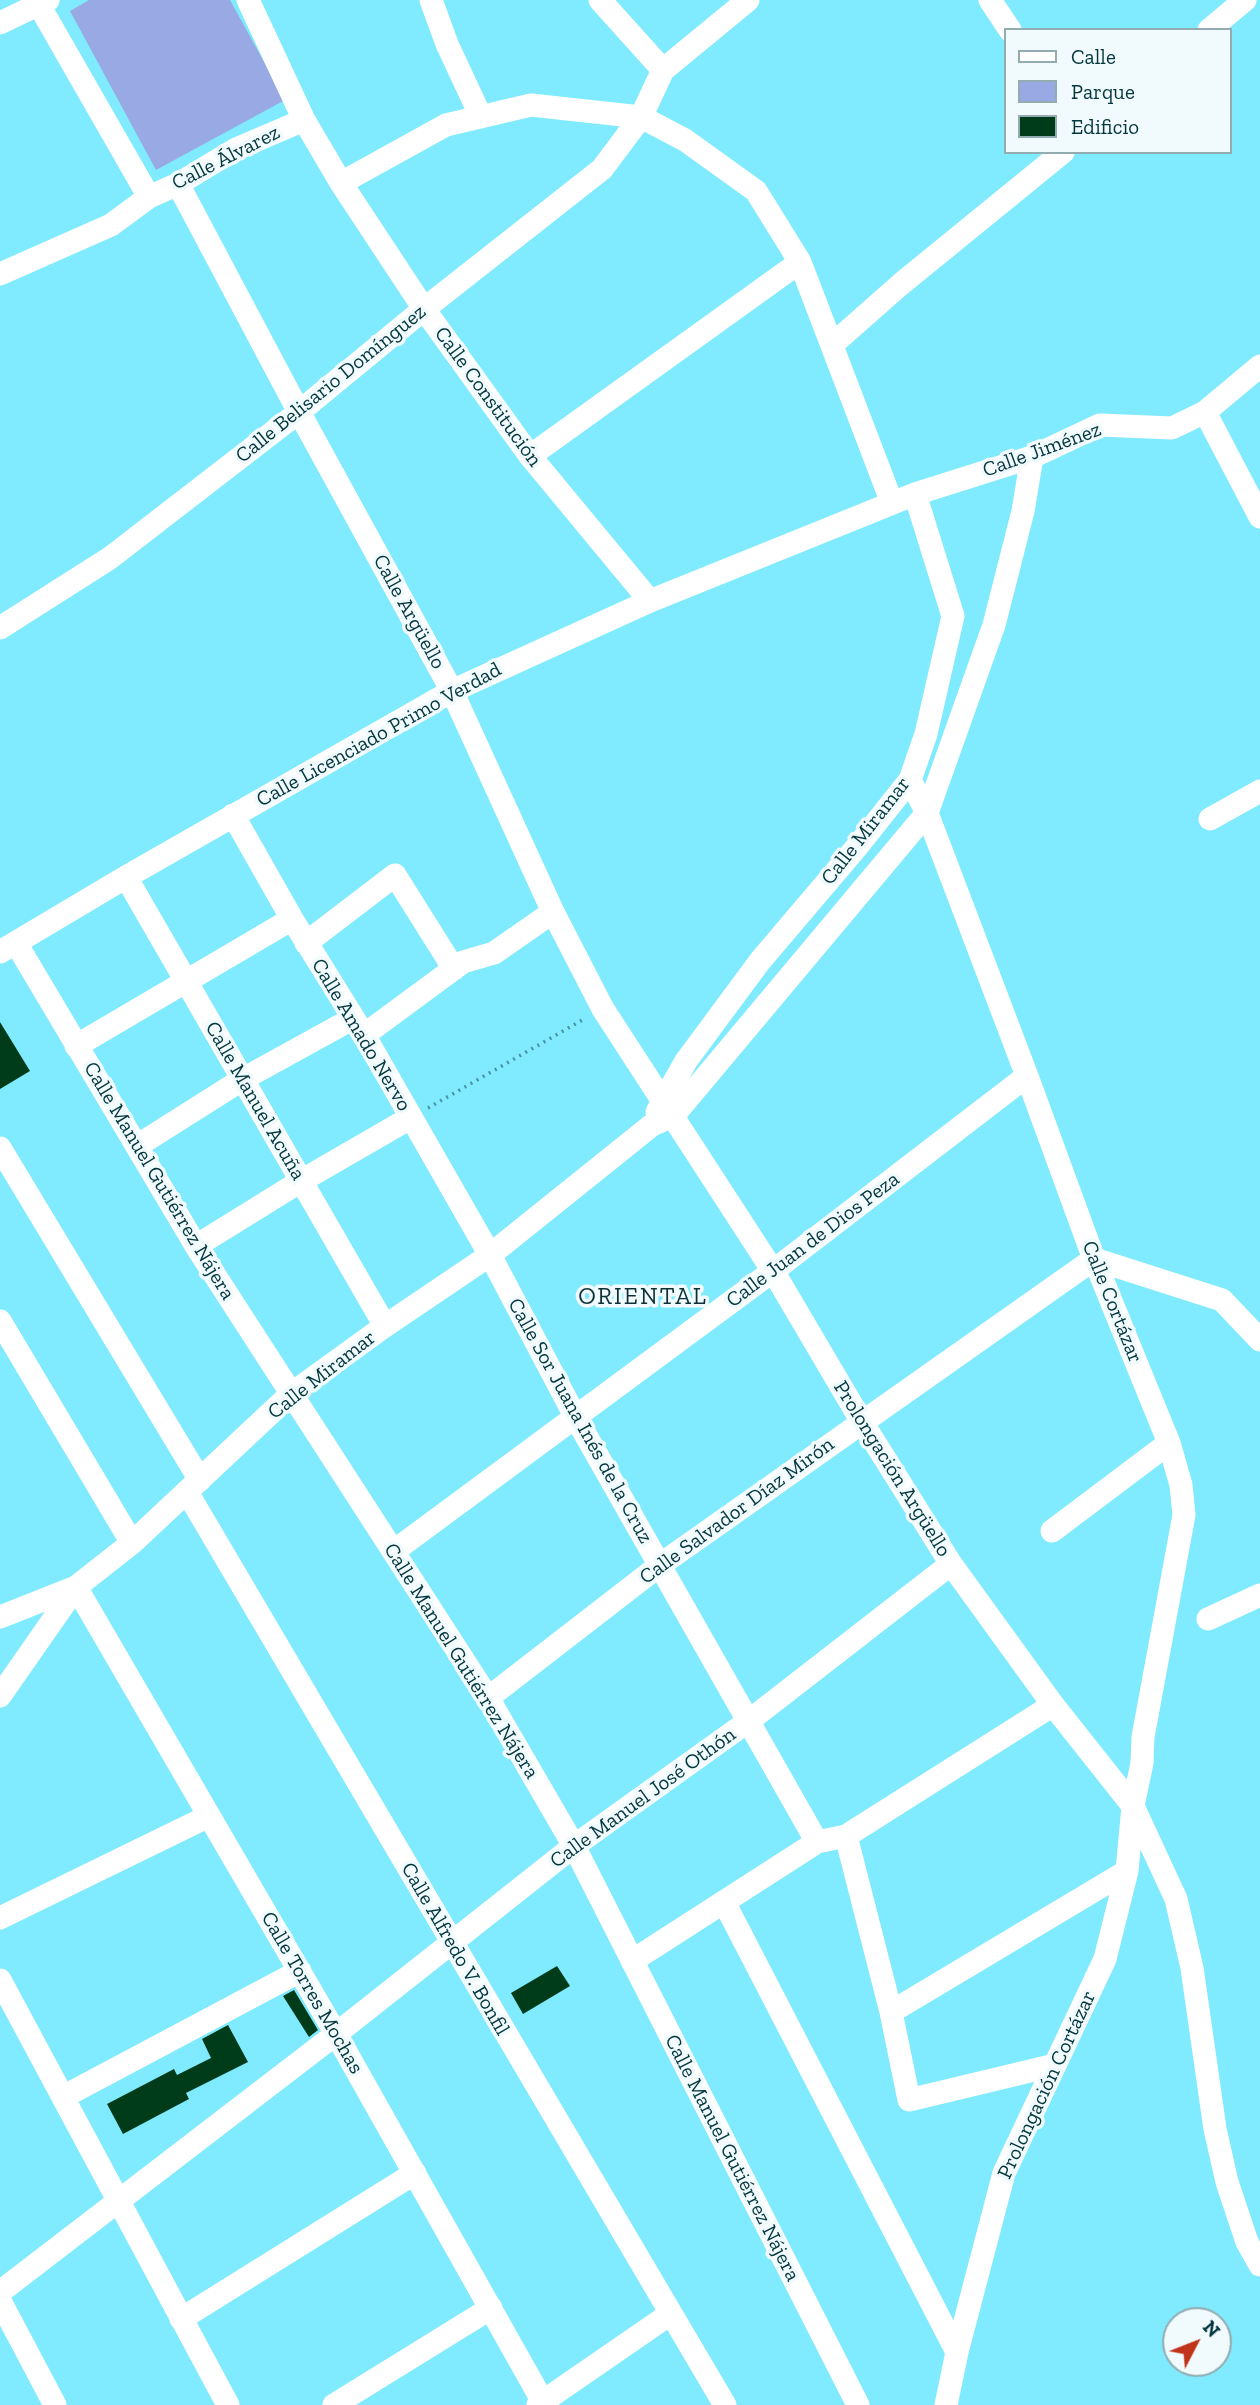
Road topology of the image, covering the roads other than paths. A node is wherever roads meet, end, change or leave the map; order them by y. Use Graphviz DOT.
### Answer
graph roads {
  1 [pos="248,0"];
  2 [pos="431,0"];
  3 [pos="600,0"];
  4 [pos="748,0"];
  5 [pos="990,0"];
  6 [pos="1245,0"];
  7 [pos="43,2"];
  8 [pos="9,13"];
  9 [pos="1009,28"];
  10 [pos="1211,28"];
  11 [pos="663,70"];
  12 [pos="481,117"];
  13 [pos="641,117"];
  14 [pos="304,120"];
  15 [pos="1061,154"];
  16 [pos="341,183"];
  17 [pos="178,184"];
  18 [pos="149,197"];
  19 [pos="800,262"];
  20 [pos="0,274"];
  21 [pos="424,309"];
  22 [pos="833,344"];
  23 [pos="1260,366"];
  24 [pos="299,412"];
  25 [pos="1205,412"];
  26 [pos="530,456"];
  27 [pos="1032,457"];
  28 [pos="915,494"];
  29 [pos="892,503"];
  30 [pos="1260,517"];
  31 [pos="650,601"];
  32 [pos="0,628"];
  33 [pos="452,691"];
  34 [pos="910,780"];
  35 [pos="1260,791"];
  36 [pos="927,813"];
  37 [pos="233,815"];
  38 [pos="1210,819"];
  39 [pos="126,877"];
  40 [pos="553,912"];
  41 [pos="292,919"];
  42 [pos="306,943"];
  43 [pos="8,948"];
  44 [pos="454,969"];
  45 [pos="186,981"];
  46 [pos="358,1027"];
  47 [pos="76,1046"];
  48 [pos="1027,1076"];
  49 [pos="243,1079"];
  50 [pos="662,1114"];
  51 [pos="410,1118"];
  52 [pos="137,1146"];
  53 [pos="0,1148"];
  54 [pos="301,1181"];
  55 [pos="196,1246"];
  56 [pos="490,1255"];
  57 [pos="1094,1259"];
  58 [pos="773,1271"];
  59 [pos="0,1321"];
  60 [pos="385,1326"];
  61 [pos="1260,1340"];
  62 [pos="291,1394"];
  63 [pos="576,1418"];
  64 [pos="862,1422"];
  65 [pos="1169,1443"];
  66 [pos="193,1486"];
  67 [pos="1052,1531"];
  68 [pos="132,1543"];
  69 [pos="394,1551"];
  70 [pos="951,1564"];
  71 [pos="660,1565"];
  72 [pos="76,1587"];
  73 [pos="1260,1595"];
  74 [pos="0,1617"];
  75 [pos="1208,1619"];
  76 [pos="0,1696"];
  77 [pos="488,1698"];
  78 [pos="1053,1705"];
  79 [pos="750,1720"];
  80 [pos="1133,1806"];
  81 [pos="209,1816"];
  82 [pos="846,1836"];
  83 [pos="817,1842"];
  84 [pos="574,1846"];
  85 [pos="1127,1871"];
  86 [pos="724,1902"];
  87 [pos="0,1918"];
  88 [pos="451,1943"];
  89 [pos="632,1961"];
  90 [pos="300,1971"];
  91 [pos="0,1980"];
  92 [pos="891,2012"];
  93 [pos="337,2034"];
  94 [pos="1055,2065"];
  95 [pos="63,2097"];
  96 [pos="415,2173"];
  97 [pos="118,2201"];
  98 [pos="1260,2265"];
  99 [pos="0,2292"];
  100 [pos="0,2301"];
  101 [pos="491,2308"];
  102 [pos="670,2314"];
  103 [pos="181,2319"];
  104 [pos="957,2352"];
  105 [pos="540,2403"];
  106 [pos="55,2405"];
  107 [pos="228,2405"];
  108 [pos="334,2405"];
  109 [pos="725,2405"];
  110 [pos="858,2405"];
  111 [pos="946,2405"];
  1 -- 14 [label="street, Calle Constitución"];
  2 -- 12 [label="street"];
  3 -- 11 [label="street"];
  4 -- 11 [label="street"];
  5 -- 9 [label="street"];
  6 -- 10 [label="street"];
  7 -- 8 [label="street"];
  7 -- 18 [label="street"];
  11 -- 13 [label="street, Calle Belisario Domínguez"];
  12 -- 13 [label="street"];
  12 -- 16 [label="street"];
  13 -- 19 [label="street"];
  13 -- 21 [label="street, Calle Belisario Domínguez"];
  14 -- 16 [label="street, Calle Constitución"];
  14 -- 17 [label="street, Calle Álvarez"];
  15 -- 22 [label="street"];
  16 -- 21 [label="street, Calle Constitución"];
  17 -- 18 [label="street, Calle Álvarez"];
  17 -- 24 [label="street, Calle Argüello"];
  18 -- 20 [label="street, Calle Álvarez"];
  19 -- 22 [label="street"];
  19 -- 26 [label="street"];
  21 -- 24 [label="street, Calle Belisario Domínguez"];
  21 -- 26 [label="street, Calle Constitución"];
  22 -- 29 [label="street"];
  23 -- 25 [label="street, Calle Jiménez"];
  24 -- 32 [label="street, Calle Belisario Domínguez"];
  24 -- 33 [label="street, Calle Argüello"];
  25 -- 27 [label="street, Calle Jiménez"];
  25 -- 30 [label="street"];
  26 -- 31 [label="street, Calle Constitución"];
  27 -- 28 [label="street, Calle Jiménez"];
  27 -- 36 [label="street"];
  28 -- 29 [label="street, Calle Jiménez"];
  28 -- 34 [label="street, Calle Miramar"];
  29 -- 31 [label="street, Calle Licenciado Primo Verdad"];
  31 -- 33 [label="street, Calle Licenciado Primo Verdad"];
  33 -- 37 [label="street, Calle Licenciado Primo Verdad"];
  33 -- 40 [label="street, Calle Argüello"];
  34 -- 36 [label="street, Calle Cortázar"];
  34 -- 50 [label="street, Calle Miramar"];
  35 -- 38 [label="street"];
  36 -- 48 [label="street, Calle Cortázar"];
  36 -- 50 [label="street, Calle Miramar"];
  37 -- 39 [label="street, Calle Licenciado Primo Verdad"];
  37 -- 41 [label="street, Calle Amado Nervo"];
  39 -- 43 [label="street, Calle Licenciado Primo Verdad"];
  39 -- 45 [label="street, Calle Manuel Acuña"];
  40 -- 44 [label="street"];
  40 -- 50 [label="street, Calle Argüello"];
  41 -- 42 [label="street, Calle Amado Nervo"];
  41 -- 45 [label="street"];
  42 -- 44 [label="street"];
  42 -- 46 [label="street, Calle Amado Nervo"];
  43 -- 47 [label="street, Calle Manuel Gutiérrez Nájera"];
  44 -- 46 [label="street"];
  45 -- 47 [label="street"];
  45 -- 49 [label="street, Calle Manuel Acuña"];
  46 -- 49 [label="street"];
  46 -- 51 [label="street, Calle Amado Nervo"];
  47 -- 52 [label="street, Calle Manuel Gutiérrez Nájera"];
  48 -- 57 [label="street, Calle Cortázar"];
  48 -- 58 [label="street, Calle Juan de Dios Peza"];
  49 -- 52 [label="street"];
  49 -- 54 [label="street, Calle Manuel Acuña"];
  50 -- 56 [label="street, Calle Miramar"];
  50 -- 58 [label="street, Prolongación Argüello"];
  51 -- 54 [label="street"];
  51 -- 56 [label="street, Calle Amado Nervo"];
  52 -- 55 [label="street, Calle Manuel Gutiérrez Nájera"];
  53 -- 66 [label="street, Calle Alfredo V. Bonfil"];
  54 -- 55 [label="street"];
  54 -- 60 [label="street, Calle Manuel Acuña"];
  55 -- 62 [label="street, Calle Manuel Gutiérrez Nájera"];
  56 -- 60 [label="street, Calle Miramar"];
  56 -- 63 [label="street, Calle Sor Juana Inés de la Cruz"];
  57 -- 61 [label="street"];
  57 -- 64 [label="street, Calle Salvador Díaz Mirón"];
  57 -- 65 [label="street, Calle Cortázar"];
  58 -- 63 [label="street, Calle Juan de Dios Peza"];
  58 -- 64 [label="street, Prolongación Argüello"];
  59 -- 68 [label="street"];
  60 -- 62 [label="street, Calle Miramar"];
  62 -- 66 [label="street, Calle Miramar"];
  62 -- 69 [label="street, Calle Manuel Gutiérrez Nájera"];
  63 -- 69 [label="street, Calle Juan de Dios Peza"];
  63 -- 71 [label="street, Calle Sor Juana Inés de la Cruz"];
  64 -- 70 [label="street, Prolongación Argüello"];
  64 -- 71 [label="street, Calle Salvador Díaz Mirón"];
  65 -- 67 [label="street"];
  65 -- 80 [label="street, Calle Cortázar"];
  66 -- 68 [label="street, Calle Miramar"];
  66 -- 88 [label="street, Calle Alfredo V. Bonfil"];
  68 -- 72 [label="street, Calle Miramar"];
  69 -- 77 [label="street, Calle Manuel Gutiérrez Nájera"];
  70 -- 78 [label="street, Prolongación Argüello"];
  70 -- 79 [label="street, Calle Manuel José Othón"];
  71 -- 77 [label="street, Calle Salvador Díaz Mirón"];
  71 -- 79 [label="street, Calle Sor Juana Inés de la Cruz"];
  72 -- 74 [label="street"];
  72 -- 76 [label="street, Calle Miramar"];
  72 -- 81 [label="street, Calle Torres Mochas"];
  73 -- 75 [label="street"];
  77 -- 84 [label="street, Calle Manuel Gutiérrez Nájera"];
  78 -- 80 [label="street, Prolongación Argüello"];
  78 -- 82 [label="street"];
  79 -- 83 [label="street, Calle Sor Juana Inés de la Cruz"];
  79 -- 84 [label="street, Calle Manuel José Othón"];
  80 -- 85 [label="street, Prolongación Cortázar"];
  80 -- 98 [label="street, Prolongación Argüello"];
  81 -- 87 [label="street"];
  81 -- 90 [label="street, Calle Torres Mochas"];
  82 -- 83 [label="street"];
  82 -- 92 [label="street"];
  83 -- 86 [label="street"];
  84 -- 88 [label="street, Calle Manuel José Othón"];
  84 -- 89 [label="street, Calle Manuel Gutiérrez Nájera"];
  85 -- 92 [label="street"];
  85 -- 94 [label="street, Prolongación Cortázar"];
  86 -- 89 [label="street"];
  86 -- 104 [label="street"];
  88 -- 93 [label="street, Calle Manuel José Othón"];
  88 -- 102 [label="street, Calle Alfredo V. Bonfil"];
  89 -- 110 [label="street, Calle Manuel Gutiérrez Nájera"];
  90 -- 93 [label="street, Calle Torres Mochas"];
  90 -- 95 [label="street"];
  91 -- 95 [label="street"];
  92 -- 94 [label="street"];
  93 -- 96 [label="street, Calle Torres Mochas"];
  93 -- 97 [label="street, Calle Manuel José Othón"];
  94 -- 104 [label="street, Prolongación Cortázar"];
  95 -- 97 [label="street"];
  96 -- 101 [label="street, Calle Torres Mochas"];
  96 -- 103 [label="street"];
  97 -- 99 [label="street, Calle Manuel José Othón"];
  97 -- 103 [label="street"];
  100 -- 106 [label="street"];
  101 -- 105 [label="street, Calle Torres Mochas"];
  101 -- 108 [label="street"];
  102 -- 105 [label="street"];
  102 -- 109 [label="street, Calle Alfredo V. Bonfil"];
  103 -- 107 [label="street"];
  104 -- 111 [label="street, Prolongación Cortázar"];
}
